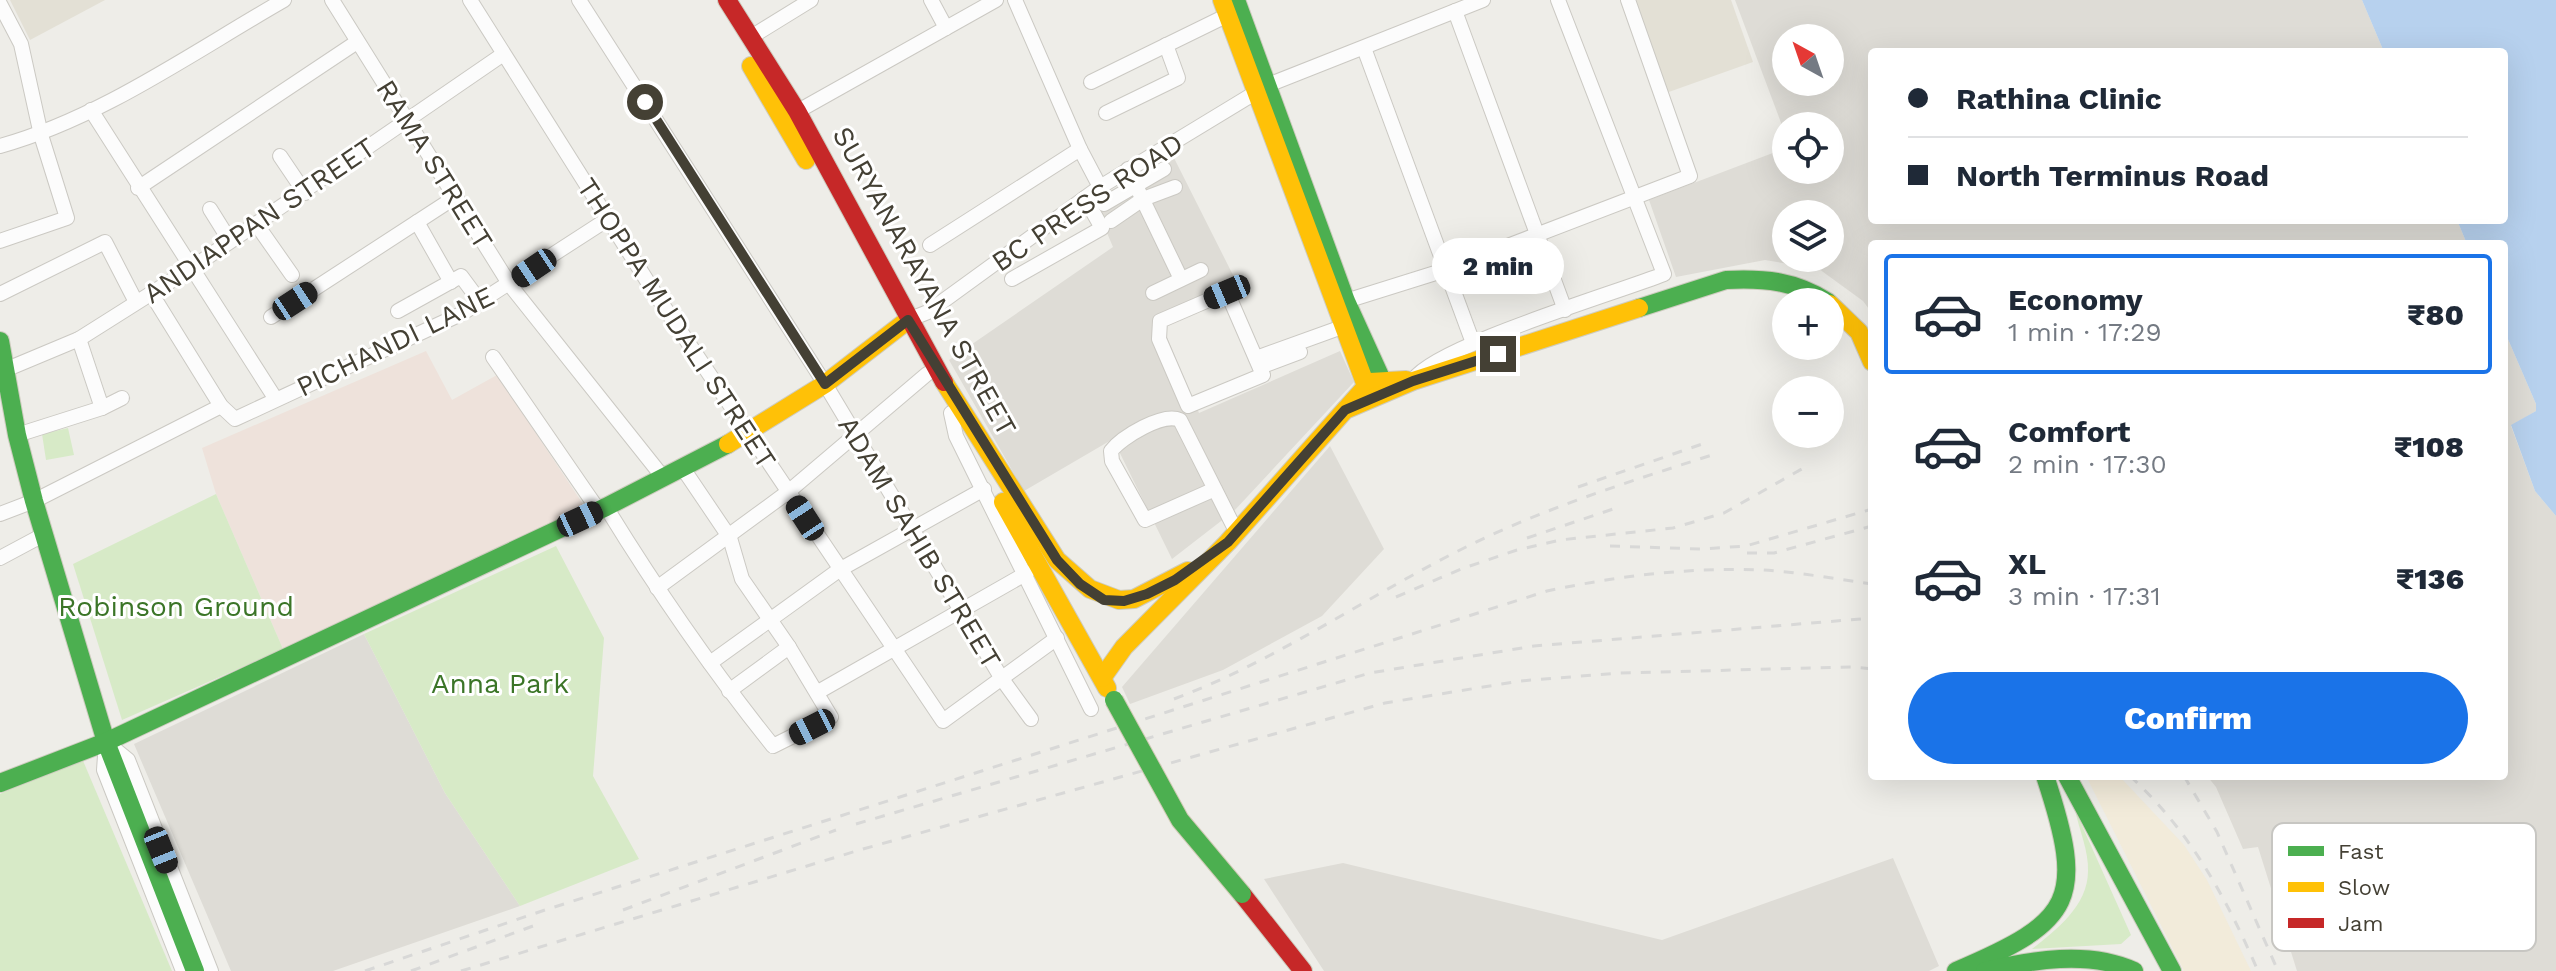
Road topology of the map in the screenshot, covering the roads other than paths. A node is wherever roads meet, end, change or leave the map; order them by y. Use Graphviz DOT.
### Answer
graph roads {
  1 [pos="284,0"];
  2 [pos="470,0"];
  3 [pos="579,0"];
  4 [pos="710,0"];
  5 [pos="727,0"];
  6 [pos="811,0"];
  7 [pos="931,0"];
  8 [pos="996,0"];
  9 [pos="1015,0"];
  10 [pos="1483,0"];
  11 [pos="1558,0"];
  12 [pos="1628,0"];
  13 [pos="336,2"];
  14 [pos="0,4"];
  15 [pos="1232,6"];
  16 [pos="1455,11"];
  17 [pos="946,28"];
  18 [pos="751,37"];
  19 [pos="357,42"];
  20 [pos="1166,45"];
  21 [pos="1364,48"];
  22 [pos="502,55"];
  23 [pos="1091,82"];
  24 [pos="1262,90"];
  25 [pos="91,110"];
  26 [pos="1106,113"];
  27 [pos="791,115"];
  28 [pos="409,119"];
  29 [pos="41,135"];
  30 [pos="0,146"];
  31 [pos="1080,149"];
  32 [pos="280,156"];
  33 [pos="1128,169"];
  34 [pos="1164,169"];
  35 [pos="1136,184"];
  36 [pos="1100,187"];
  37 [pos="1175,187"];
  38 [pos="138,188"];
  39 [pos="305,193"];
  40 [pos="457,196"];
  41 [pos="1634,197"];
  42 [pos="1085,198"];
  43 [pos="1143,199"];
  44 [pos="1104,204"];
  45 [pos="210,209"];
  46 [pos="608,219"];
  47 [pos="1111,221"];
  48 [pos="417,222"];
  49 [pos="257,225"];
  50 [pos="1536,234"];
  51 [pos="0,241"];
  52 [pos="230,241"];
  53 [pos="930,245"];
  54 [pos="193,267"];
  55 [pos="1201,270"];
  56 [pos="1445,270"];
  57 [pos="292,275"];
  58 [pos="1012,279"];
  59 [pos="1181,279"];
  60 [pos="451,282"];
  61 [pos="510,285"];
  62 [pos="1807,288"];
  63 [pos="151,293"];
  64 [pos="1153,293"];
  65 [pos="0,294"];
  66 [pos="1346,301"];
  67 [pos="136,302"];
  68 [pos="481,303"];
  69 [pos="1565,310"];
  70 [pos="398,311"];
  71 [pos="271,317"];
  72 [pos="1844,318"];
  73 [pos="903,325"];
  74 [pos="1344,331"];
  75 [pos="79,339"];
  76 [pos="0,341"];
  77 [pos="1473,343"];
  78 [pos="1868,353"];
  79 [pos="493,357"];
  80 [pos="1258,362"];
  81 [pos="4,371"];
  82 [pos="927,374"];
  83 [pos="1373,380"];
  84 [pos="1413,381"];
  85 [pos="825,384"];
  86 [pos="122,398"];
  87 [pos="275,398"];
  88 [pos="221,406"];
  89 [pos="102,408"];
  90 [pos="1345,410"];
  91 [pos="951,413"];
  92 [pos="6,416"];
  93 [pos="748,433"];
  94 [pos="17,435"];
  95 [pos="856,436"];
  96 [pos="682,467"];
  97 [pos="662,476"];
  98 [pos="984,489"];
  99 [pos="1215,489"];
  100 [pos="788,492"];
  101 [pos="34,501"];
  102 [pos="603,509"];
  103 [pos="0,514"];
  104 [pos="913,527"];
  105 [pos="43,535"];
  106 [pos="730,538"];
  107 [pos="1233,538"];
  108 [pos="0,558"];
  109 [pos="839,570"];
  110 [pos="1027,573"];
  111 [pos="657,588"];
  112 [pos="962,610"];
  113 [pos="770,620"];
  114 [pos="1057,638"];
  115 [pos="789,647"];
  116 [pos="897,649"];
  117 [pos="710,663"];
  118 [pos="1102,678"];
  119 [pos="1002,679"];
  120 [pos="729,691"];
  121 [pos="818,692"];
  122 [pos="1091,709"];
  123 [pos="1031,719"];
  124 [pos="106,742"];
  125 [pos="2046,780"];
  126 [pos="2069,780"];
  127 [pos="0,783"];
  128 [pos="2065,966"];
  129 [pos="1994,970"];
  130 [pos="183,971"];
  131 [pos="195,971"];
  132 [pos="211,971"];
  133 [pos="1303,971"];
  134 [pos="1956,971"];
  135 [pos="2134,971"];
  136 [pos="2172,971"];
  1 -- 25 [label="street"];
  2 -- 22 [label="street, THOPPA MUDALI STREET"];
  3 -- 85 [label="street, ADAM SAHIB STREET"];
  4 -- 27 [label="main road, SURYANARAYANA STREET"];
  5 -- 18 [label="main road, SURYANARAYANA STREET"];
  6 -- 18 [label="street"];
  7 -- 17 [label="street"];
  8 -- 17 [label="street"];
  9 -- 31 [label="street"];
  10 -- 16 [label="street, BC PRESS ROAD"];
  11 -- 41 [label="street"];
  12 -- 41 [label="street"];
  13 -- 19 [label="street, RAMA STREET"];
  14 -- 29 [label="street"];
  15 -- 20 [label="street"];
  15 -- 24 [label="main road"];
  16 -- 21 [label="street, BC PRESS ROAD"];
  16 -- 50 [label="street"];
  17 -- 27 [label="street"];
  18 -- 27 [label="main road, SURYANARAYANA STREET"];
  19 -- 28 [label="street, RAMA STREET"];
  19 -- 38 [label="street"];
  20 -- 23 [label="street"];
  20 -- 26 [label="street"];
  21 -- 24 [label="street, BC PRESS ROAD"];
  21 -- 56 [label="street"];
  22 -- 28 [label="street, ANDIAPPAN STREET"];
  22 -- 46 [label="street, THOPPA MUDALI STREET"];
  24 -- 33 [label="street, BC PRESS ROAD"];
  24 -- 66 [label="main road"];
  24 -- 74 [label="main road"];
  25 -- 29 [label="street"];
  25 -- 38 [label="street"];
  27 -- 73 [label="main road, SURYANARAYANA STREET"];
  28 -- 39 [label="street, ANDIAPPAN STREET"];
  28 -- 40 [label="street, RAMA STREET"];
  29 -- 30 [label="street"];
  29 -- 51 [label="street"];
  31 -- 36 [label="street"];
  31 -- 53 [label="street"];
  32 -- 39 [label="street"];
  33 -- 35 [label="street"];
  33 -- 36 [label="street, BC PRESS ROAD"];
  34 -- 35 [label="street"];
  35 -- 43 [label="street"];
  35 -- 44 [label="street"];
  36 -- 42 [label="street, BC PRESS ROAD"];
  37 -- 43 [label="street"];
  38 -- 54 [label="street"];
  39 -- 49 [label="street, ANDIAPPAN STREET"];
  40 -- 48 [label="street"];
  40 -- 61 [label="street, RAMA STREET"];
  41 -- 50 [label="street"];
  41 -- 69 [label="street"];
  42 -- 58 [label="street"];
  42 -- 73 [label="street, BC PRESS ROAD"];
  43 -- 47 [label="street"];
  43 -- 59 [label="street"];
  45 -- 52 [label="street"];
  46 -- 61 [label="street, PICHANDI LANE"];
  46 -- 93 [label="street, THOPPA MUDALI STREET"];
  48 -- 60 [label="street"];
  48 -- 71 [label="street"];
  49 -- 52 [label="street, ANDIAPPAN STREET"];
  49 -- 57 [label="street"];
  50 -- 56 [label="street"];
  50 -- 69 [label="street"];
  52 -- 54 [label="street, ANDIAPPAN STREET"];
  54 -- 63 [label="street, ANDIAPPAN STREET"];
  54 -- 87 [label="street"];
  55 -- 59 [label="street"];
  56 -- 66 [label="street"];
  56 -- 77 [label="street"];
  59 -- 64 [label="street"];
  60 -- 68 [label="street"];
  60 -- 70 [label="street"];
  61 -- 68 [label="street, PICHANDI LANE"];
  61 -- 97 [label="street, RAMA STREET"];
  62 -- 84 [label="main road"];
  63 -- 67 [label="street, ANDIAPPAN STREET"];
  63 -- 88 [label="street"];
  65 -- 67 [label="street"];
  66 -- 83 [label="main road"];
  67 -- 75 [label="street, ANDIAPPAN STREET"];
  68 -- 87 [label="street, PICHANDI LANE"];
  69 -- 77 [label="street"];
  72 -- 78 [label="main road"];
  73 -- 82 [label="main road, SURYANARAYANA STREET"];
  73 -- 85 [label="main road"];
  73 -- 107 [label="main road, SURYANARAYANA STREET"];
  74 -- 80 [label="street"];
  74 -- 83 [label="main road"];
  75 -- 81 [label="street, ANDIAPPAN STREET"];
  75 -- 89 [label="street"];
  76 -- 81 [label="main road"];
  77 -- 84 [label="street"];
  79 -- 102 [label="street"];
  80 -- 80 [label="street"];
  81 -- 92 [label="main road"];
  82 -- 91 [label="main road, SURYANARAYANA STREET"];
  82 -- 95 [label="street"];
  83 -- 84 [label="main road"];
  83 -- 90 [label="main road"];
  84 -- 90 [label="main road"];
  85 -- 93 [label="main road"];
  85 -- 95 [label="street, ADAM SAHIB STREET"];
  86 -- 89 [label="street"];
  87 -- 88 [label="street, PICHANDI LANE"];
  88 -- 101 [label="street"];
  89 -- 94 [label="street"];
  90 -- 107 [label="main road"];
  91 -- 98 [label="street"];
  91 -- 118 [label="main road, SURYANARAYANA STREET"];
  92 -- 94 [label="main road"];
  93 -- 96 [label="main road"];
  93 -- 100 [label="street, THOPPA MUDALI STREET"];
  94 -- 101 [label="main road"];
  95 -- 100 [label="street"];
  95 -- 104 [label="street, ADAM SAHIB STREET"];
  96 -- 97 [label="main road"];
  96 -- 106 [label="street"];
  97 -- 102 [label="main road"];
  98 -- 104 [label="street"];
  98 -- 110 [label="street"];
  99 -- 99 [label="street"];
  99 -- 107 [label="street"];
  100 -- 106 [label="street"];
  100 -- 109 [label="street, THOPPA MUDALI STREET"];
  101 -- 103 [label="street"];
  101 -- 105 [label="main road"];
  102 -- 111 [label="street"];
  102 -- 124 [label="main road"];
  104 -- 109 [label="street"];
  104 -- 112 [label="street, ADAM SAHIB STREET"];
  105 -- 108 [label="street"];
  105 -- 124 [label="main road"];
  106 -- 111 [label="street"];
  106 -- 113 [label="street"];
  107 -- 118 [label="main road"];
  109 -- 113 [label="street"];
  109 -- 116 [label="street, THOPPA MUDALI STREET"];
  110 -- 112 [label="street"];
  110 -- 114 [label="street"];
  111 -- 117 [label="street"];
  112 -- 116 [label="street"];
  112 -- 119 [label="street, ADAM SAHIB STREET"];
  113 -- 115 [label="street"];
  113 -- 117 [label="street"];
  114 -- 119 [label="street"];
  114 -- 122 [label="street"];
  115 -- 120 [label="street"];
  115 -- 121 [label="street"];
  116 -- 119 [label="street, THOPPA MUDALI STREET"];
  116 -- 121 [label="street"];
  117 -- 120 [label="street"];
  118 -- 133 [label="main road, SURYANARAYANA STREET, bridge"];
  119 -- 123 [label="street, ADAM SAHIB STREET"];
  120 -- 121 [label="street"];
  124 -- 127 [label="main road"];
  124 -- 130 [label="street"];
  124 -- 131 [label="main road"];
  124 -- 132 [label="street"];
  125 -- 134 [label="main road"];
  126 -- 136 [label="main road"];
  128 -- 129 [label="main road"];
  128 -- 135 [label="main road"];
}
